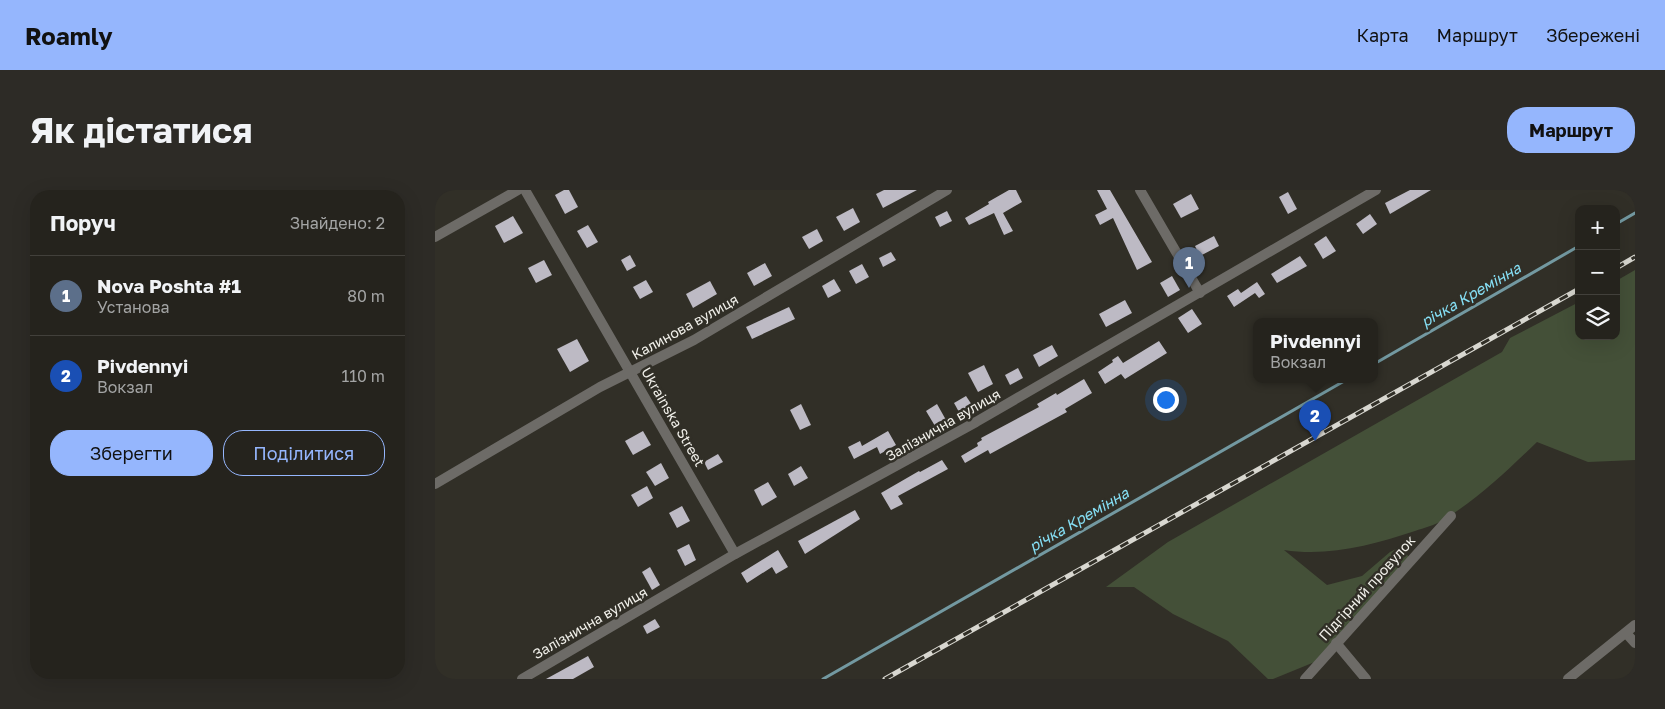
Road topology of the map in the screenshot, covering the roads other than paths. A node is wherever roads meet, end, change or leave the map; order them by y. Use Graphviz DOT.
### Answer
graph roads {
  1 [pos="517,190"];
  2 [pos="525,190"];
  3 [pos="947,190"];
  4 [pos="1140,190"];
  5 [pos="1376,190"];
  6 [pos="435,237"];
  7 [pos="1200,293"];
  8 [pos="631,372"];
  9 [pos="435,484"];
  10 [pos="1451,516"];
  11 [pos="735,554"];
  12 [pos="1635,625"];
  13 [pos="1626,632"];
  14 [pos="1336,643"];
  15 [pos="1635,643"];
  16 [pos="522,679"];
  17 [pos="1305,679"];
  18 [pos="1366,679"];
  19 [pos="1569,679"];
  1 -- 6 [label="street"];
  2 -- 8 [label="street, Ukrainska Street"];
  3 -- 8 [label="street, Калинова вулиця"];
  4 -- 7 [label="street"];
  5 -- 7 [label="street, Залізнична вулиця"];
  7 -- 11 [label="street, Залізнична вулиця"];
  8 -- 9 [label="street, Калинова вулиця"];
  8 -- 11 [label="street, Ukrainska Street"];
  10 -- 14 [label="street, Підгірний провулок"];
  11 -- 16 [label="street, Залізнична вулиця"];
  12 -- 13 [label="street"];
  13 -- 15 [label="street"];
  13 -- 19 [label="street"];
  14 -- 17 [label="street, Підгірний провулок"];
  14 -- 18 [label="street"];
}
